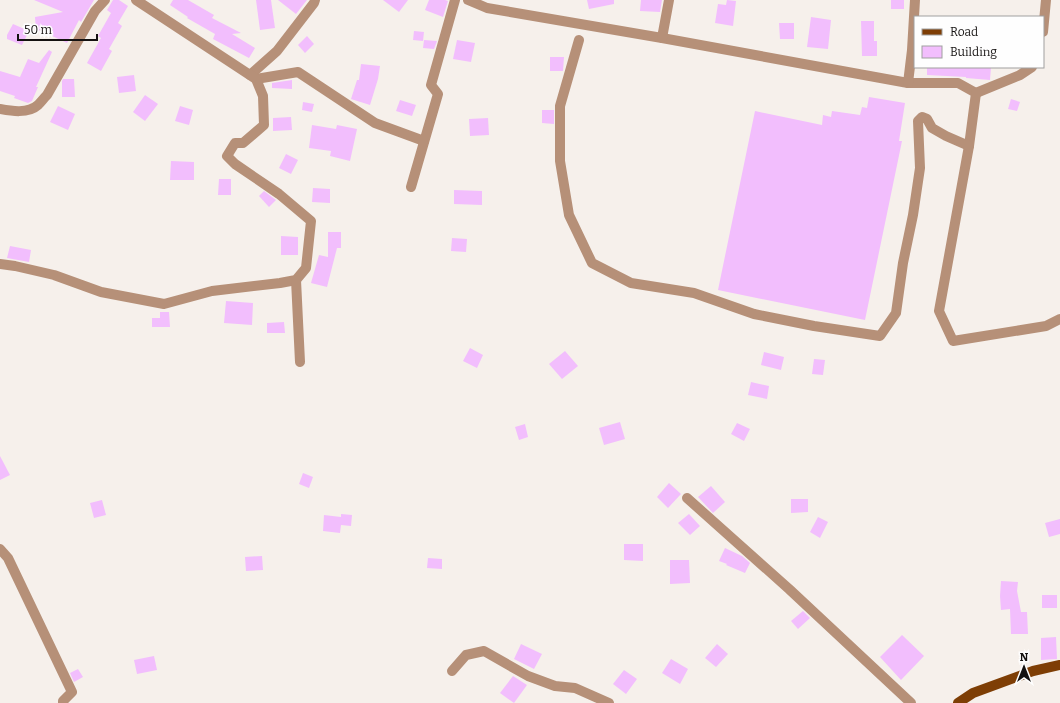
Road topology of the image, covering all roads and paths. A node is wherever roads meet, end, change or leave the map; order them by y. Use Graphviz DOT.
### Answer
graph roads {
  1 [pos="105,0"];
  2 [pos="136,0"];
  3 [pos="315,0"];
  4 [pos="455,0"];
  5 [pos="468,0"];
  6 [pos="669,0"];
  7 [pos="915,0"];
  8 [pos="1046,0"];
  9 [pos="914,16"];
  10 [pos="914,17"];
  11 [pos="1044,21"];
  12 [pos="662,38"];
  13 [pos="579,40"];
  14 [pos="1030,68"];
  15 [pos="253,77"];
  16 [pos="908,83"];
  17 [pos="976,93"];
  18 [pos="0,109"];
  19 [pos="424,141"];
  20 [pos="969,146"];
  21 [pos="411,187"];
  22 [pos="0,264"];
  23 [pos="296,280"];
  24 [pos="1060,319"];
  25 [pos="300,362"];
  26 [pos="687,498"];
  27 [pos="0,549"];
  28 [pos="1060,665"];
  29 [pos="452,671"];
  30 [pos="63,703"];
  31 [pos="609,703"];
  32 [pos="911,703"];
  33 [pos="958,703"];
  1 -- 18 [label="street"];
  2 -- 15 [label="street"];
  3 -- 15 [label="street"];
  4 -- 19 [label="street"];
  5 -- 12 [label="street"];
  6 -- 12 [label="street"];
  7 -- 9 [label="street"];
  8 -- 11 [label="street"];
  10 -- 16 [label="street"];
  12 -- 16 [label="street"];
  13 -- 20 [label="street"];
  14 -- 17 [label="street"];
  15 -- 19 [label="street"];
  15 -- 23 [label="street"];
  16 -- 17 [label="street"];
  17 -- 20 [label="street"];
  19 -- 21 [label="street"];
  20 -- 24 [label="street"];
  22 -- 23 [label="street"];
  23 -- 25 [label="street"];
  26 -- 32 [label="street"];
  27 -- 30 [label="street"];
  28 -- 33 [label="main road"];
  29 -- 31 [label="street"];
}
